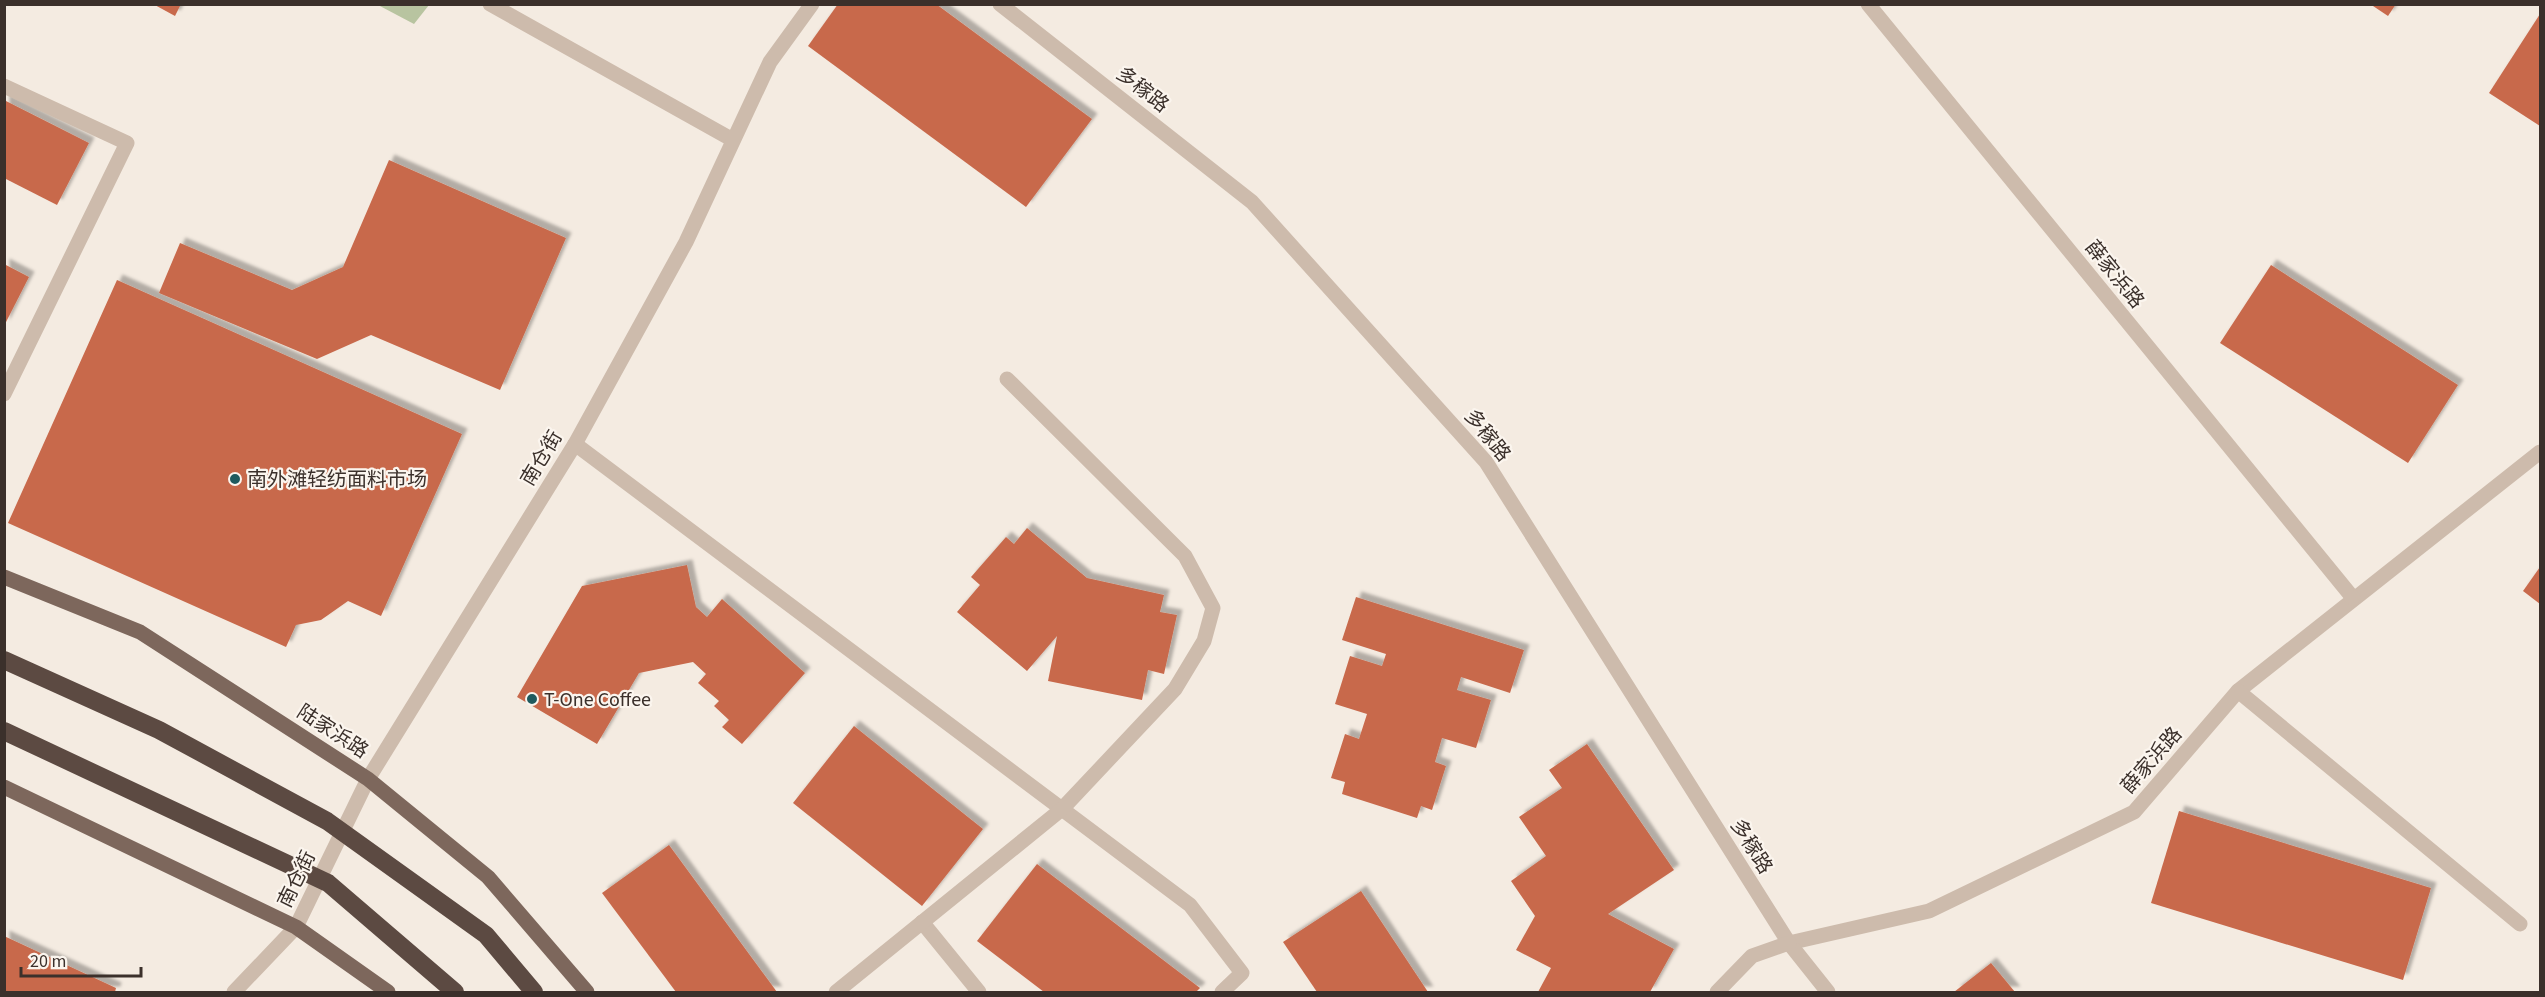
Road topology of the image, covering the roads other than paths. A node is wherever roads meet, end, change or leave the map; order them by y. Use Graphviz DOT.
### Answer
graph roads {
  1 [pos="490,4"];
  2 [pos="812,4"];
  3 [pos="1000,4"];
  4 [pos="1868,4"];
  5 [pos="4,86"];
  6 [pos="733,140"];
  7 [pos="1007,379"];
  8 [pos="4,394"];
  9 [pos="575,444"];
  10 [pos="2541,452"];
  11 [pos="4,577"];
  12 [pos="2353,598"];
  13 [pos="4,660"];
  14 [pos="2238,691"];
  15 [pos="4,731"];
  16 [pos="368,779"];
  17 [pos="4,787"];
  18 [pos="1062,809"];
  19 [pos="922,922"];
  20 [pos="2520,924"];
  21 [pos="296,927"];
  22 [pos="1789,943"];
  23 [pos="234,993"];
  24 [pos="388,993"];
  25 [pos="455,993"];
  26 [pos="534,993"];
  27 [pos="587,993"];
  28 [pos="836,993"];
  29 [pos="979,993"];
  30 [pos="1222,993"];
  31 [pos="1717,993"];
  32 [pos="1828,993"];
  1 -- 6 [label="street"];
  2 -- 6 [label="street, 南仓街"];
  3 -- 22 [label="street, 多稼路"];
  4 -- 12 [label="street, 薛家浜路"];
  5 -- 8 [label="street"];
  6 -- 9 [label="street, 南仓街"];
  7 -- 18 [label="street"];
  9 -- 16 [label="street, 南仓街"];
  9 -- 18 [label="street"];
  10 -- 12 [label="street, 薛家浜路"];
  11 -- 16 [label="main road, 陆家浜路"];
  12 -- 14 [label="street, 薛家浜路"];
  13 -- 26 [label="highway, bridge"];
  14 -- 20 [label="street"];
  14 -- 22 [label="street, 薛家浜路"];
  15 -- 25 [label="highway, bridge"];
  16 -- 21 [label="street, 南仓街"];
  16 -- 27 [label="main road, 陆家浜路"];
  17 -- 21 [label="main road"];
  18 -- 19 [label="street"];
  18 -- 30 [label="street"];
  19 -- 28 [label="street"];
  19 -- 29 [label="street"];
  21 -- 23 [label="street, 南仓街"];
  21 -- 24 [label="main road"];
  22 -- 31 [label="street, 薛家浜路"];
  22 -- 32 [label="street, 多稼路"];
}
